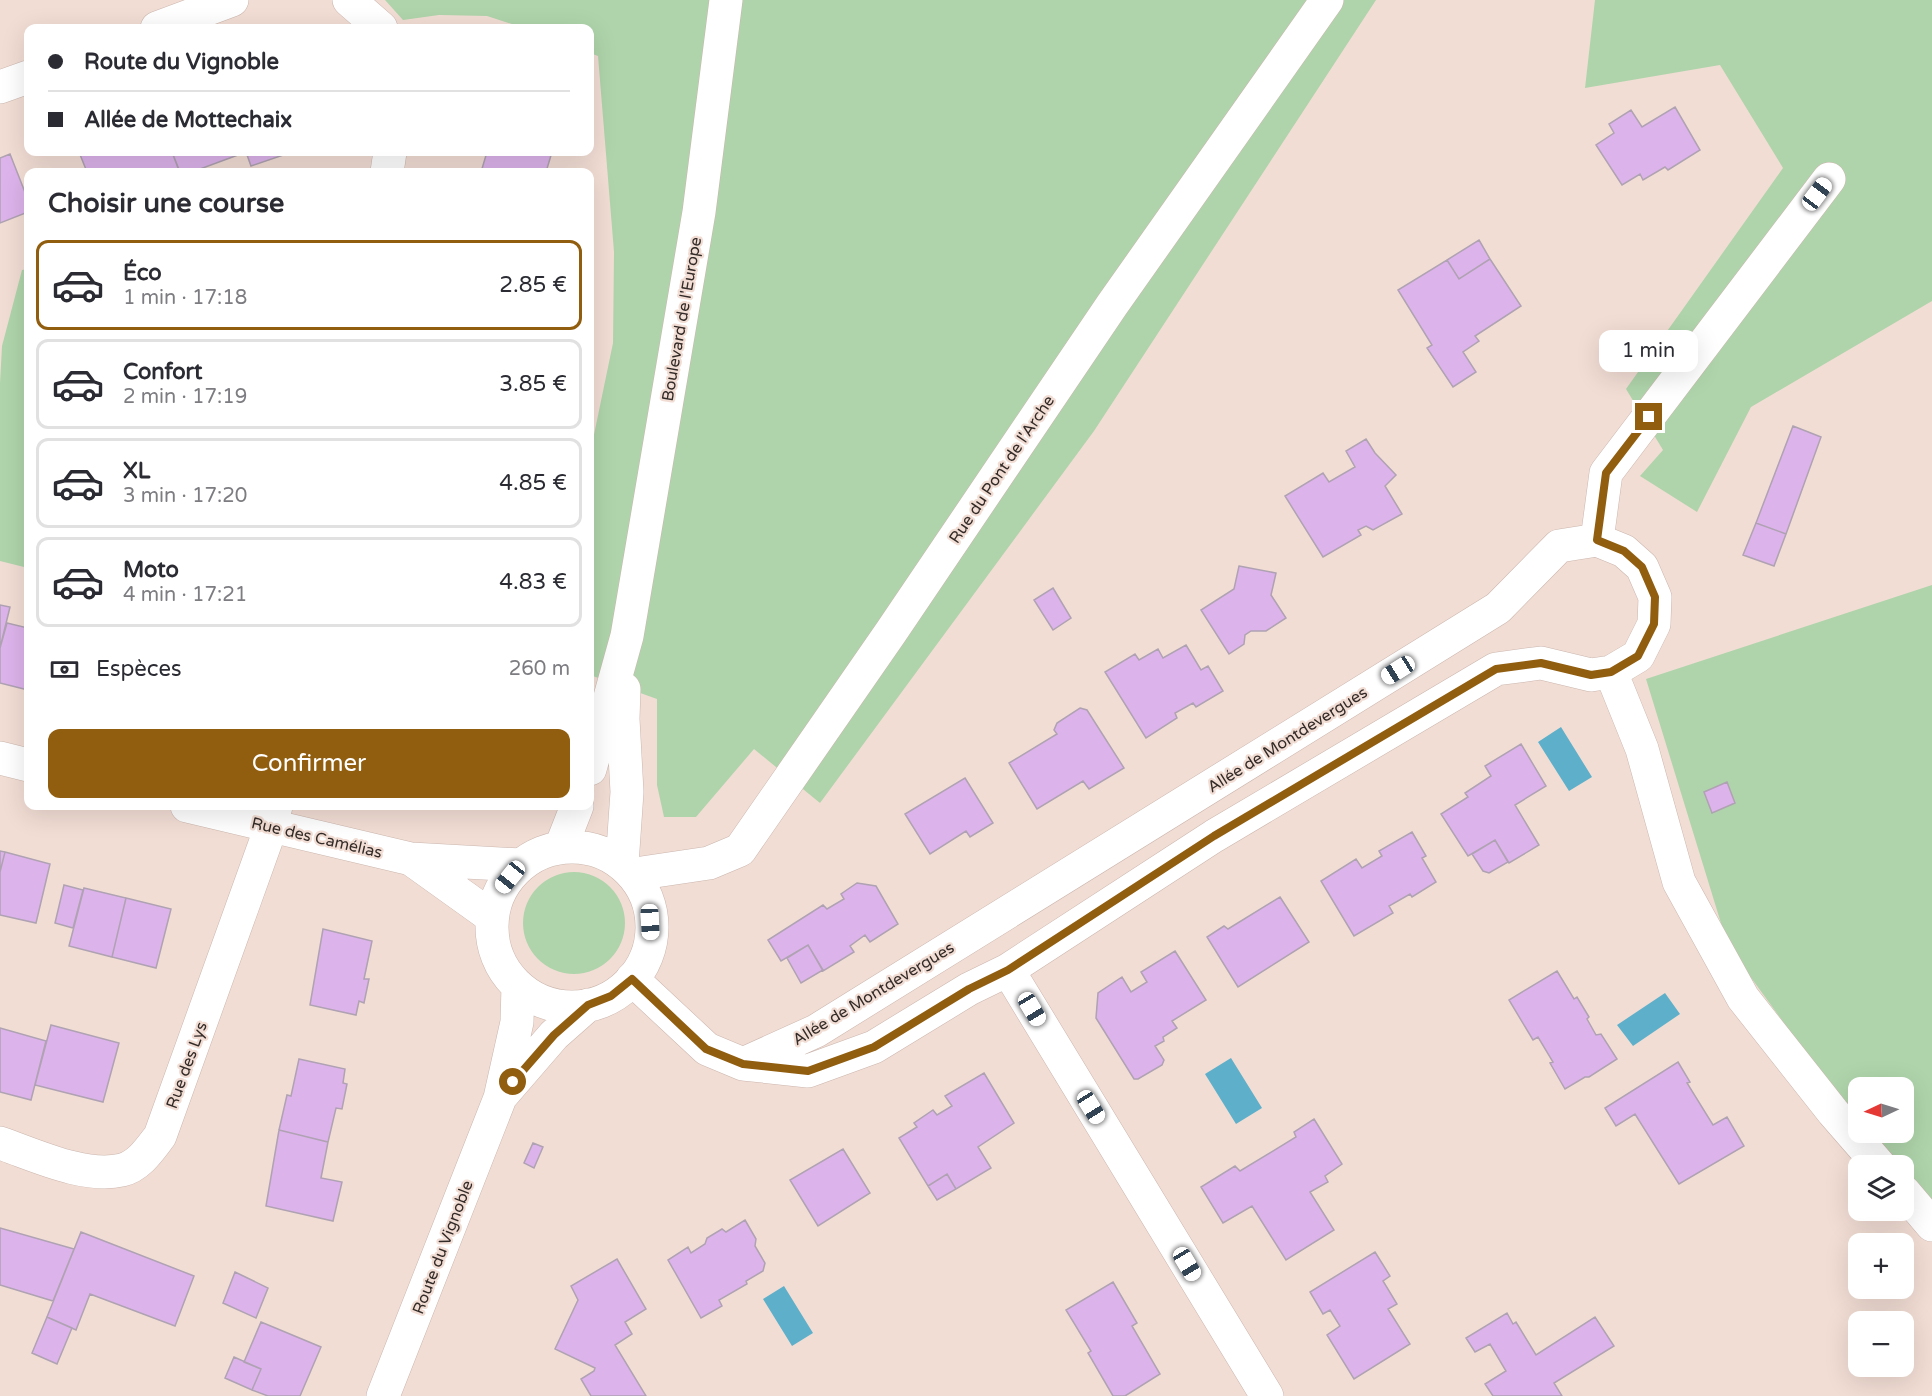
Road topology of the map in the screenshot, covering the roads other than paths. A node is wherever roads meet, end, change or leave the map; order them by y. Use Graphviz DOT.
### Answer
graph roads {
  1 [pos="232,0"];
  2 [pos="350,0"];
  3 [pos="726,0"];
  4 [pos="1327,0"];
  5 [pos="168,24"];
  6 [pos="377,24"];
  7 [pos="24,78"];
  8 [pos="0,87"];
  9 [pos="1829,179"];
  10 [pos="1597,540"];
  11 [pos="627,636"];
  12 [pos="1611,672"];
  13 [pos="594,755"];
  14 [pos="0,758"];
  15 [pos="24,764"];
  16 [pos="222,810"];
  17 [pos="575,810"];
  18 [pos="274,816"];
  19 [pos="561,848"];
  20 [pos="411,859"];
  21 [pos="520,865"];
  22 [pos="628,869"];
  23 [pos="492,917"];
  24 [pos="1008,970"];
  25 [pos="632,979"];
  26 [pos="518,986"];
  27 [pos="588,1005"];
  28 [pos="743,1064"];
  29 [pos="500,1098"];
  30 [pos="0,1143"];
  31 [pos="1870,1155"];
  32 [pos="1914,1204"];
  33 [pos="1932,1225"];
  34 [pos="383,1396"];
  35 [pos="1267,1396"];
  1 -- 5 [label="street"];
  2 -- 6 [label="street"];
  3 -- 11 [label="street, Boulevard de l'Europe"];
  4 -- 22 [label="street, Rue du Pont de l'Arche"];
  7 -- 8 [label="street"];
  9 -- 10 [label="street"];
  10 -- 12 [label="street, Allée de Montdevergues"];
  10 -- 28 [label="street, Allée de Montdevergues"];
  11 -- 13 [label="street, Boulevard de l'Europe"];
  11 -- 22 [label="street, Boulevard de l'Europe"];
  12 -- 24 [label="street, Allée de Montdevergues"];
  12 -- 31 [label="street"];
  14 -- 15 [label="street"];
  16 -- 18 [label="street, Rue des Camélias"];
  17 -- 19 [label="street"];
  18 -- 20 [label="street, Rue des Camélias"];
  18 -- 30 [label="street, Rue des Lys"];
  19 -- 21 [label="street"];
  19 -- 22 [label="street"];
  20 -- 21 [label="street, Rue des Camélias"];
  20 -- 23 [label="street, Rue des Camélias"];
  21 -- 23 [label="street"];
  22 -- 25 [label="street"];
  23 -- 26 [label="street"];
  24 -- 28 [label="street, Allée de Montdevergues"];
  24 -- 35 [label="street"];
  25 -- 27 [label="street"];
  25 -- 28 [label="street, Allée de Montdevergues"];
  26 -- 27 [label="street"];
  26 -- 29 [label="street, Route du Vignoble"];
  27 -- 29 [label="street, Route du Vignoble"];
  29 -- 34 [label="street, Route du Vignoble"];
  32 -- 33 [label="street"];
}
